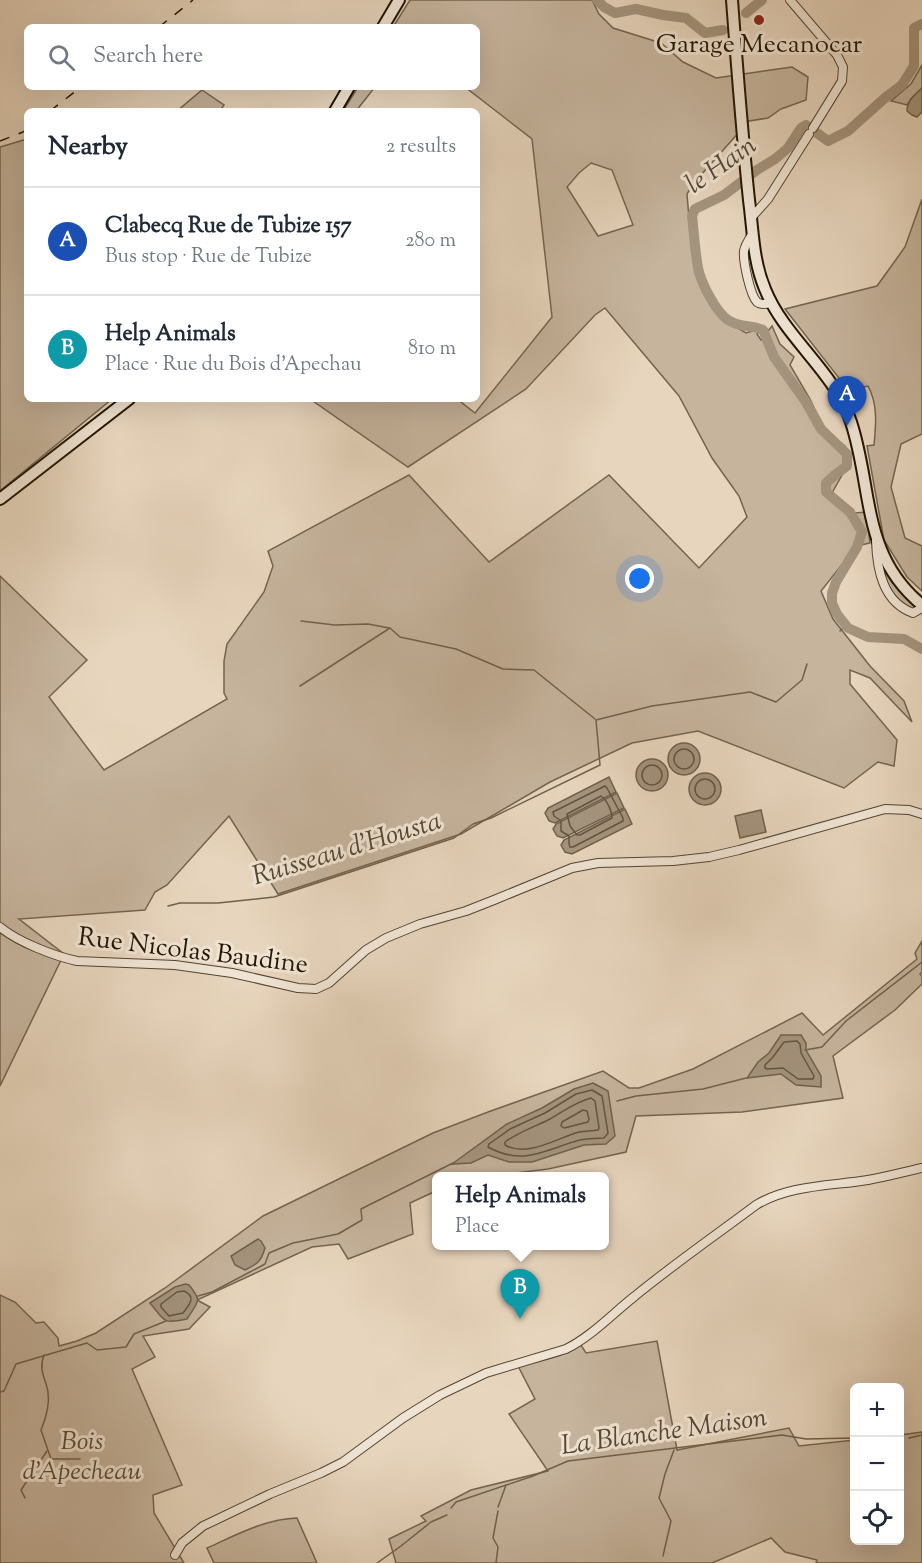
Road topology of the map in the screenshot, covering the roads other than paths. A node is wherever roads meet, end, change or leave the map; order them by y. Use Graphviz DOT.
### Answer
graph roads {
  1 [pos="399,0"];
  2 [pos="732,0"];
  3 [pos="790,0"];
  4 [pos="385,24"];
  5 [pos="347,90"];
  6 [pos="337,108"];
  7 [pos="751,218"];
  8 [pos="125,402"];
  9 [pos="0,499"];
  10 [pos="876,537"];
  11 [pos="922,606"];
  12 [pos="922,813"];
  13 [pos="2,929"];
  14 [pos="922,1168"];
  15 [pos="175,1555"];
  1 -- 4 [label="main road"];
  2 -- 7 [label="main road"];
  3 -- 7 [label="street"];
  5 -- 6 [label="main road"];
  7 -- 10 [label="main road"];
  8 -- 9 [label="main road"];
  10 -- 11 [label="main road"];
  10 -- 11 [label="street"];
  12 -- 13 [label="street, Rue Nicolas Baudine"];
  14 -- 15 [label="street"];
}
